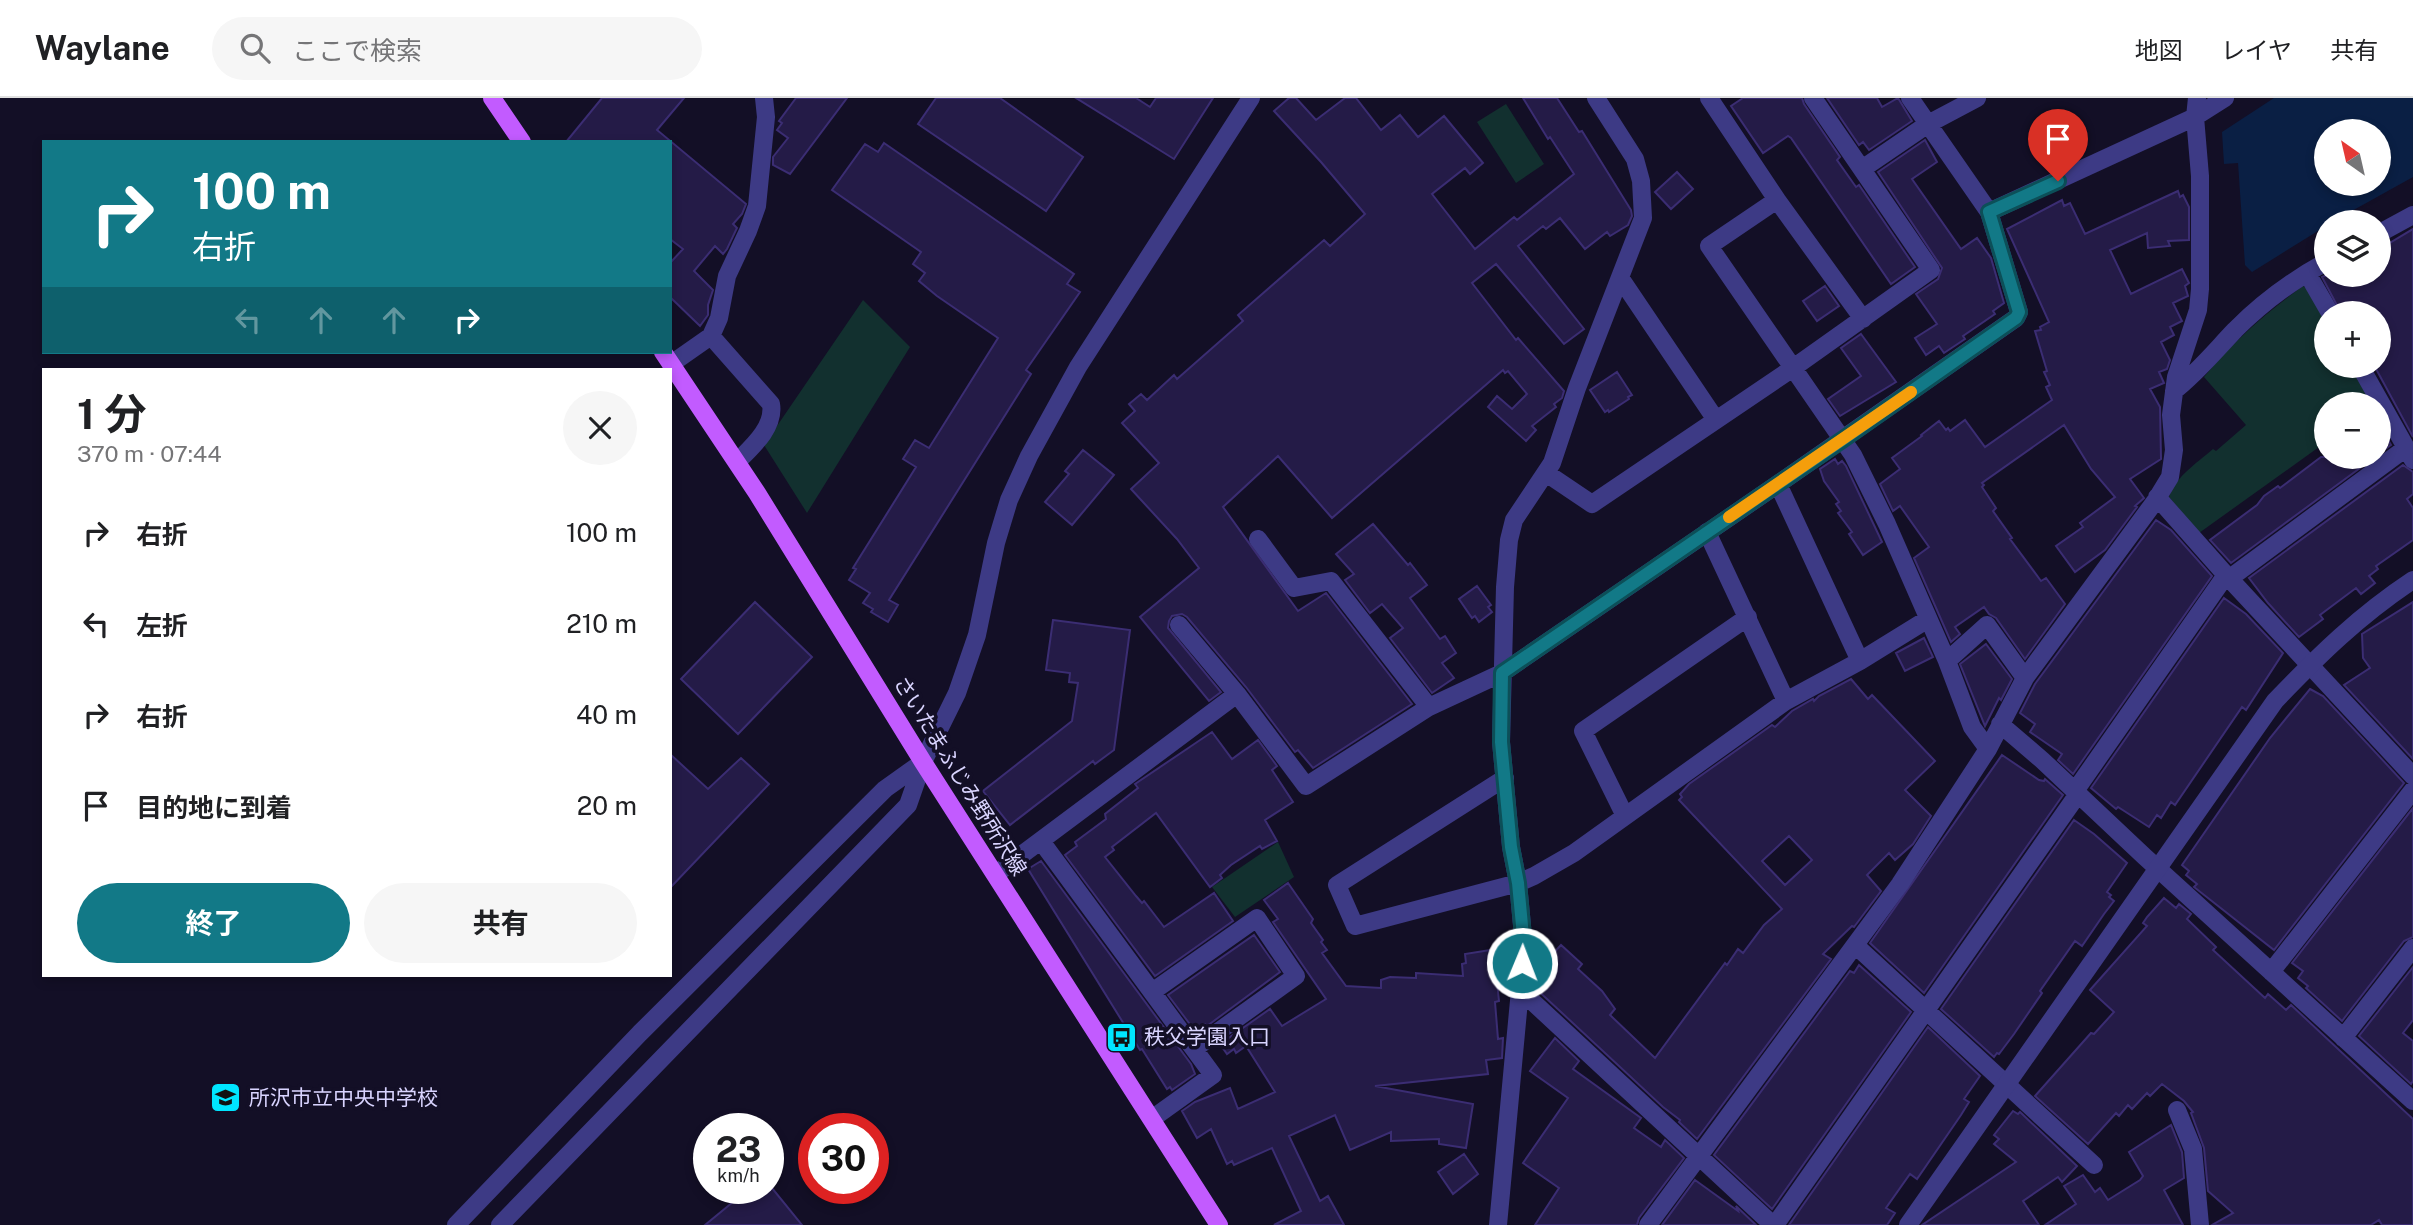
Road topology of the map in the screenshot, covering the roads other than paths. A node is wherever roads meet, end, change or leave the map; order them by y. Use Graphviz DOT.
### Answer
graph roads {
  1 [pos="492,98"];
  2 [pos="764,98"];
  3 [pos="1251,98"];
  4 [pos="1595,98"];
  5 [pos="1709,98"];
  6 [pos="1813,98"];
  7 [pos="1910,98"];
  8 [pos="1977,98"];
  9 [pos="2197,98"];
  10 [pos="2225,98"];
  11 [pos="2195,117"];
  12 [pos="1928,124"];
  13 [pos="521,140"];
  14 [pos="1862,169"];
  15 [pos="1777,200"];
  16 [pos="1989,212"];
  17 [pos="2413,215"];
  18 [pos="2391,227"];
  19 [pos="2314,269"];
  20 [pos="2307,273"];
  21 [pos="1620,279"];
  22 [pos="2323,301"];
  23 [pos="1863,319"];
  24 [pos="710,336"];
  25 [pos="667,358"];
  26 [pos="1793,368"];
  27 [pos="2367,378"];
  28 [pos="2175,391"];
  29 [pos="1716,420"];
  30 [pos="1842,440"];
  31 [pos="2409,454"];
  32 [pos="737,462"];
  33 [pos="1546,473"];
  34 [pos="1777,484"];
  35 [pos="2157,497"];
  36 [pos="1707,532"];
  37 [pos="1258,539"];
  38 [pos="2228,577"];
  39 [pos="2413,580"];
  40 [pos="1748,617"];
  41 [pos="1928,619"];
  42 [pos="1179,625"];
  43 [pos="1860,661"];
  44 [pos="1947,661"];
  45 [pos="2310,664"];
  46 [pos="1502,673"];
  47 [pos="2025,678"];
  48 [pos="1237,694"];
  49 [pos="1786,701"];
  50 [pos="1429,707"];
  51 [pos="2000,724"];
  52 [pos="1987,748"];
  53 [pos="923,762"];
  54 [pos="2413,776"];
  55 [pos="1505,779"];
  56 [pos="2413,790"];
  57 [pos="2076,793"];
  58 [pos="1625,816"];
  59 [pos="1041,841"];
  60 [pos="2158,868"];
  61 [pos="996,874"];
  62 [pos="1518,883"];
  63 [pos="1855,945"];
  64 [pos="2413,948"];
  65 [pos="2271,971"];
  66 [pos="1520,990"];
  67 [pos="1152,992"];
  68 [pos="1927,1011"];
  69 [pos="2343,1038"];
  70 [pos="1194,1049"];
  71 [pos="2007,1084"];
  72 [pos="2413,1101"];
  73 [pos="2177,1110"];
  74 [pos="1153,1118"];
  75 [pos="1699,1158"];
  76 [pos="2094,1165"];
  77 [pos="456,1225"];
  78 [pos="500,1225"];
  79 [pos="1219,1225"];
  80 [pos="1498,1225"];
  81 [pos="1648,1225"];
  82 [pos="1774,1225"];
  83 [pos="1908,1225"];
  84 [pos="2200,1225"];
  1 -- 13 [label="main road"];
  2 -- 24 [label="street"];
  3 -- 53 [label="street"];
  4 -- 21 [label="street"];
  5 -- 15 [label="street"];
  6 -- 14 [label="street"];
  7 -- 12 [label="street"];
  8 -- 12 [label="street"];
  9 -- 11 [label="street"];
  10 -- 11 [label="street"];
  11 -- 16 [label="street"];
  11 -- 28 [label="street"];
  12 -- 14 [label="street"];
  12 -- 16 [label="street"];
  14 -- 23 [label="street"];
  15 -- 23 [label="street"];
  15 -- 26 [label="street"];
  16 -- 30 [label="street"];
  17 -- 18 [label="street"];
  19 -- 20 [label="street"];
  20 -- 22 [label="street"];
  20 -- 28 [label="street"];
  21 -- 29 [label="street"];
  21 -- 33 [label="street"];
  23 -- 26 [label="street"];
  24 -- 25 [label="street"];
  24 -- 32 [label="street"];
  25 -- 32 [label="main road, さいたまふじみ野所沢線"];
  26 -- 29 [label="street"];
  26 -- 30 [label="street"];
  27 -- 31 [label="street"];
  28 -- 35 [label="street"];
  29 -- 33 [label="street"];
  30 -- 34 [label="street"];
  30 -- 41 [label="street"];
  31 -- 38 [label="street"];
  32 -- 53 [label="main road, さいたまふじみ野所沢線"];
  33 -- 46 [label="street"];
  34 -- 36 [label="street"];
  34 -- 43 [label="street"];
  35 -- 38 [label="street"];
  35 -- 47 [label="street"];
  36 -- 40 [label="street"];
  36 -- 46 [label="street"];
  37 -- 50 [label="street"];
  38 -- 45 [label="street"];
  38 -- 57 [label="street"];
  39 -- 45 [label="street"];
  40 -- 49 [label="street"];
  40 -- 58 [label="street"];
  41 -- 43 [label="street"];
  41 -- 44 [label="street"];
  42 -- 48 [label="street"];
  43 -- 49 [label="street"];
  44 -- 47 [label="street"];
  44 -- 52 [label="street"];
  45 -- 54 [label="street"];
  45 -- 60 [label="street"];
  46 -- 50 [label="street"];
  46 -- 55 [label="street"];
  47 -- 51 [label="street"];
  48 -- 50 [label="street"];
  48 -- 59 [label="street"];
  49 -- 58 [label="street"];
  51 -- 52 [label="street"];
  51 -- 57 [label="street"];
  52 -- 63 [label="street"];
  53 -- 61 [label="main road, さいたまふじみ野所沢線"];
  53 -- 77 [label="street"];
  53 -- 78 [label="street"];
  55 -- 62 [label="street"];
  55 -- 62 [label="street"];
  56 -- 65 [label="street"];
  57 -- 60 [label="street"];
  57 -- 68 [label="street"];
  58 -- 62 [label="street"];
  59 -- 61 [label="street"];
  59 -- 67 [label="street"];
  60 -- 65 [label="street"];
  60 -- 71 [label="street"];
  61 -- 74 [label="main road, さいたまふじみ野所沢線"];
  62 -- 66 [label="street"];
  63 -- 68 [label="street"];
  63 -- 75 [label="street"];
  64 -- 69 [label="street"];
  65 -- 69 [label="street"];
  66 -- 75 [label="street"];
  66 -- 80 [label="street"];
  67 -- 70 [label="street"];
  67 -- 70 [label="street"];
  68 -- 71 [label="street"];
  68 -- 82 [label="street"];
  69 -- 72 [label="street"];
  70 -- 74 [label="street"];
  71 -- 76 [label="street"];
  71 -- 83 [label="street"];
  73 -- 84 [label="street"];
  74 -- 79 [label="main road, さいたまふじみ野所沢線"];
  75 -- 81 [label="street"];
  75 -- 82 [label="street"];
}
